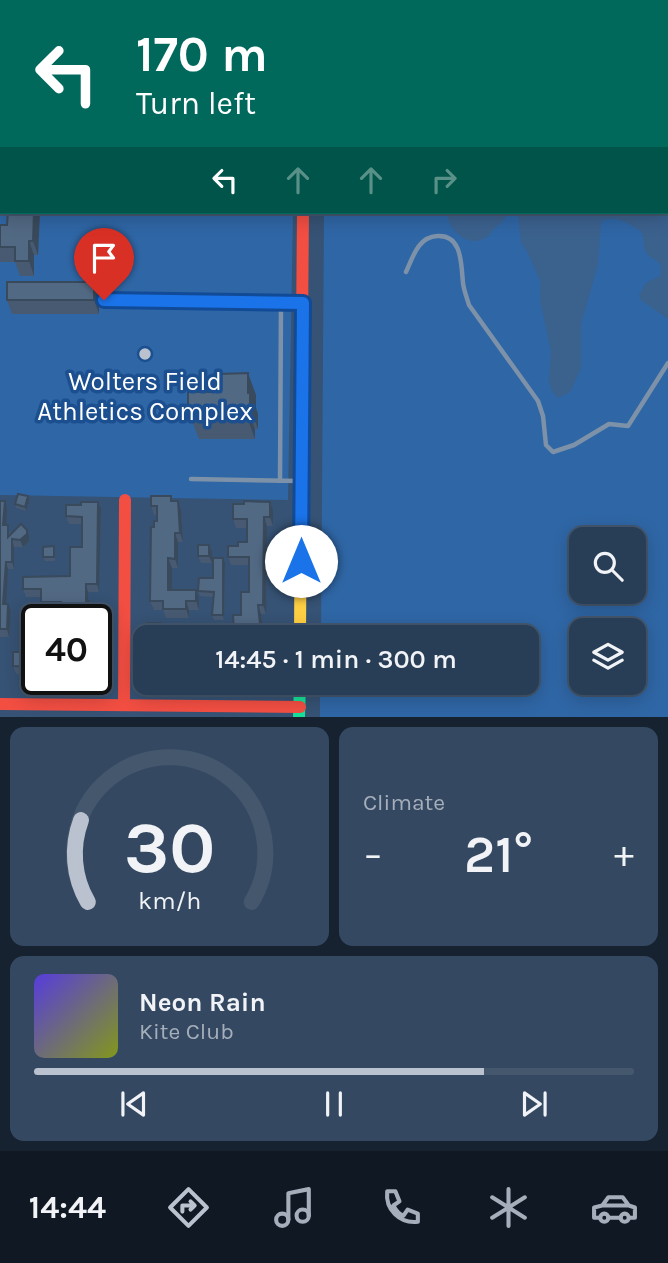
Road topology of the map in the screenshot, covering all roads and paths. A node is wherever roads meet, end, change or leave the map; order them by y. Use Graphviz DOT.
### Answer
graph roads {
  1 [pos="303,214"];
  2 [pos="406,272"];
  3 [pos="104,300"];
  4 [pos="281,302"];
  5 [pos="303,303"];
  6 [pos="668,363"];
  7 [pos="191,479"];
  8 [pos="280,481"];
  9 [pos="301,481"];
  10 [pos="125,500"];
  11 [pos="300,625"];
  12 [pos="0,704"];
  13 [pos="124,705"];
  14 [pos="300,712"];
  1 -- 5 [label="street"];
  2 -- 6 [label="lane"];
  3 -- 4 [label="lane"];
  4 -- 5 [label="lane"];
  4 -- 8 [label="lane"];
  5 -- 9 [label="street"];
  7 -- 8 [label="lane"];
  8 -- 9 [label="lane"];
  9 -- 11 [label="street"];
  10 -- 13 [label="street"];
  12 -- 13 [label="street"];
  13 -- 14 [label="street"];
}
